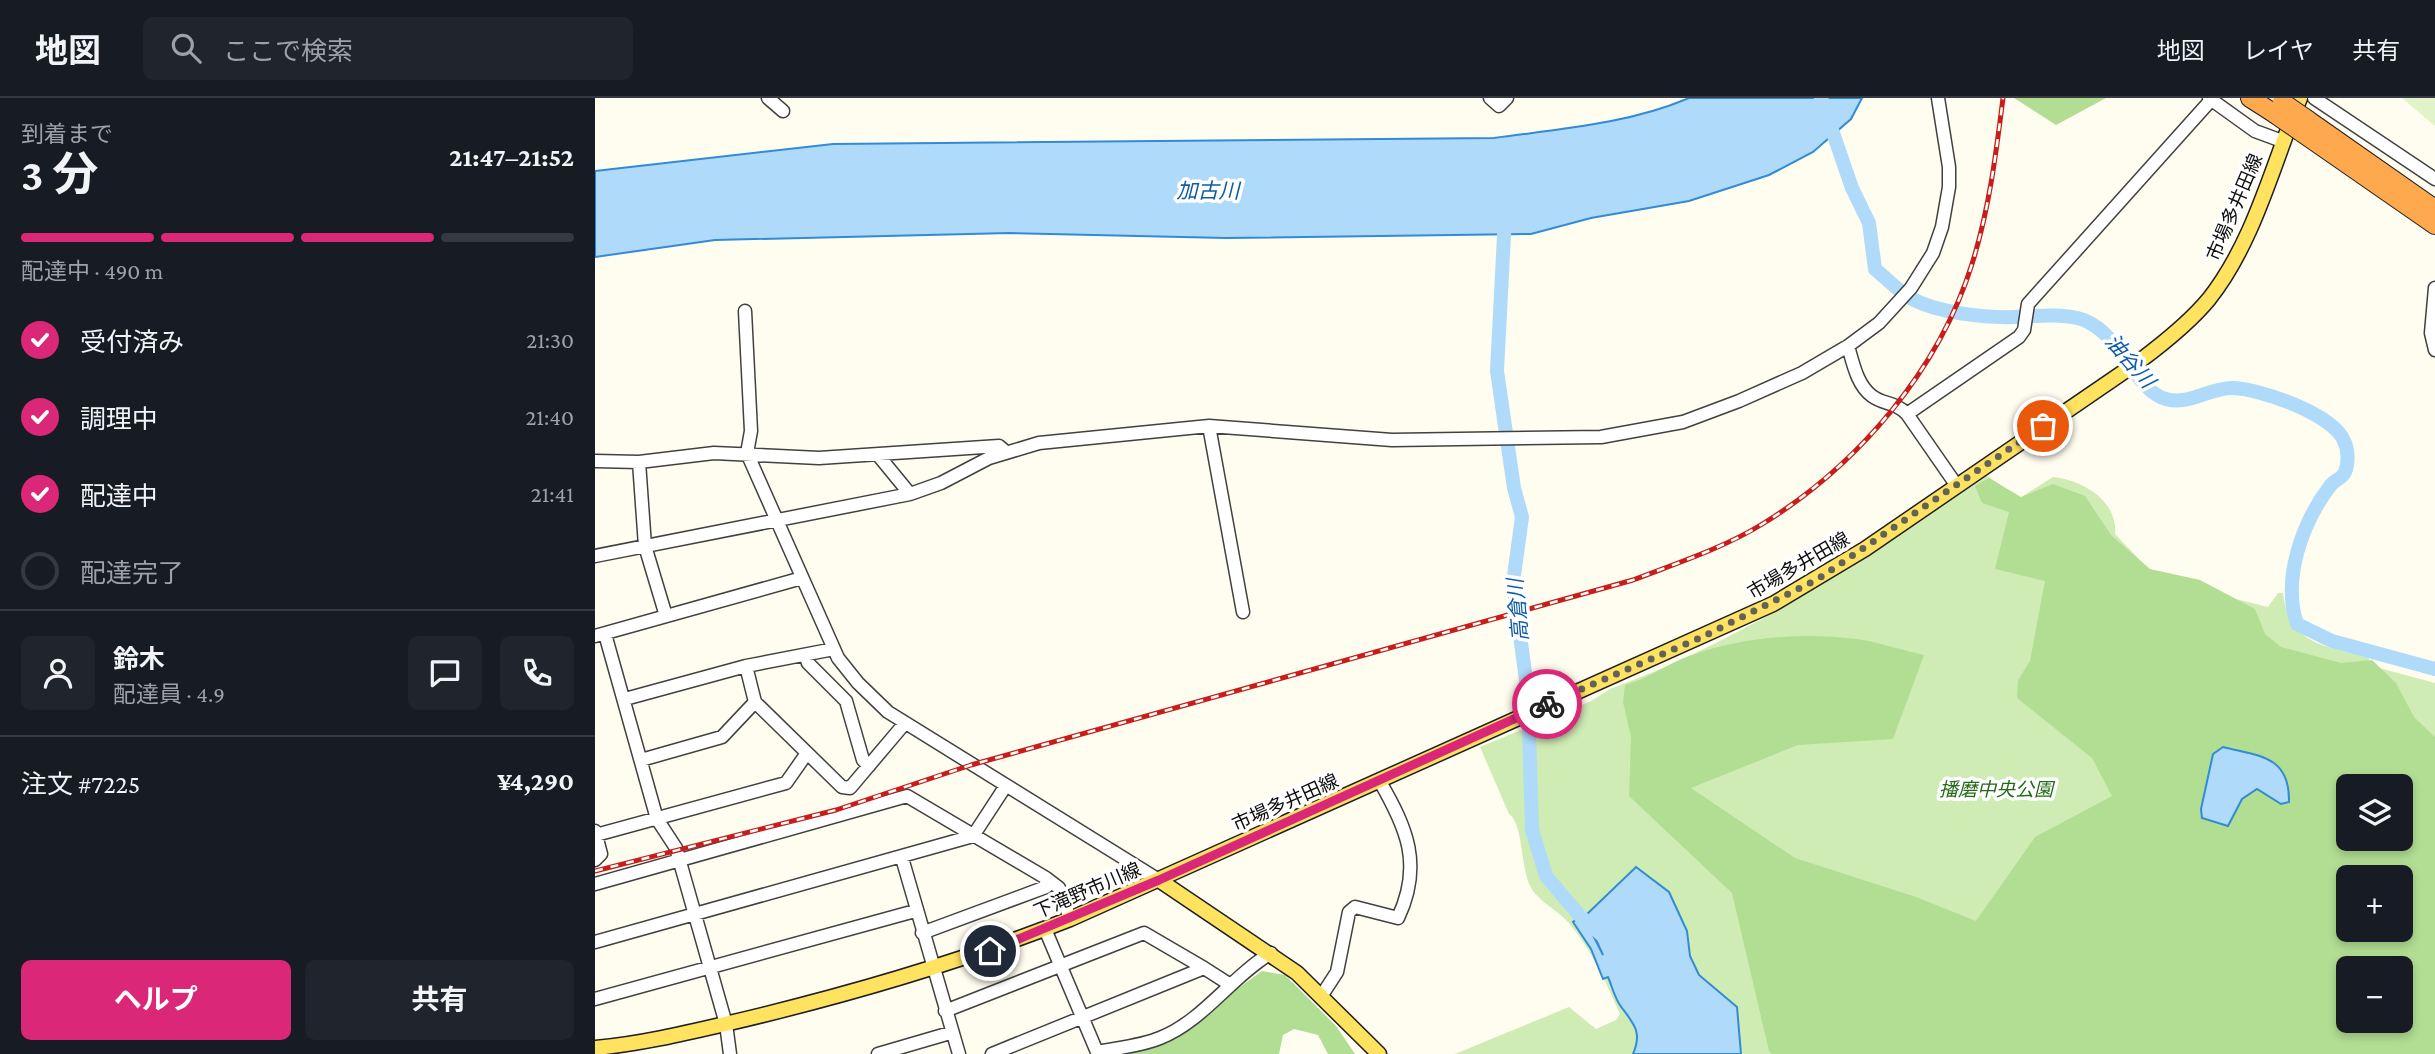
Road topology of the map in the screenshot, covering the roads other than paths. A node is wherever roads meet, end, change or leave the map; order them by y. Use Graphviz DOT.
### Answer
graph roads {
  1 [pos="768,98"];
  2 [pos="1490,98"];
  3 [pos="1507,98"];
  4 [pos="1938,98"];
  5 [pos="2250,98"];
  6 [pos="2314,98"];
  7 [pos="2210,99"];
  8 [pos="2283,103"];
  9 [pos="783,111"];
  10 [pos="2305,126"];
  11 [pos="2282,141"];
  12 [pos="2435,179"];
  13 [pos="2435,209"];
  14 [pos="2435,225"];
  15 [pos="2435,288"];
  16 [pos="745,311"];
  17 [pos="1848,346"];
  18 [pos="2435,350"];
  19 [pos="1907,414"];
  20 [pos="1209,426"];
  21 [pos="1006,452"];
  22 [pos="747,453"];
  23 [pos="878,455"];
  24 [pos="595,461"];
  25 [pos="639,462"];
  26 [pos="1957,486"];
  27 [pos="910,494"];
  28 [pos="777,520"];
  29 [pos="645,546"];
  30 [pos="595,556"];
  31 [pos="802,578"];
  32 [pos="1243,612"];
  33 [pos="666,617"];
  34 [pos="600,635"];
  35 [pos="834,649"];
  36 [pos="805,655"];
  37 [pos="746,667"];
  38 [pos="625,699"];
  39 [pos="755,702"];
  40 [pos="905,723"];
  41 [pos="807,752"];
  42 [pos="641,760"];
  43 [pos="869,766"];
  44 [pos="1379,780"];
  45 [pos="1005,787"];
  46 [pos="657,819"];
  47 [pos="596,833"];
  48 [pos="973,836"];
  49 [pos="902,858"];
  50 [pos="595,860"];
  51 [pos="677,861"];
  52 [pos="1046,878"];
  53 [pos="1159,880"];
  54 [pos="595,884"];
  55 [pos="915,911"];
  56 [pos="693,915"];
  57 [pos="1070,919"];
  58 [pos="1045,929"];
  59 [pos="922,933"];
  60 [pos="595,942"];
  61 [pos="1271,953"];
  62 [pos="1061,966"];
  63 [pos="1204,968"];
  64 [pos="708,969"];
  65 [pos="934,969"];
  66 [pos="1229,984"];
  67 [pos="1322,995"];
  68 [pos="595,999"];
  69 [pos="945,1011"];
  70 [pos="1084,1018"];
  71 [pos="726,1024"];
  72 [pos="950,1033"];
  73 [pos="595,1048"];
  74 [pos="730,1054"];
  75 [pos="878,1054"];
  76 [pos="958,1054"];
  77 [pos="992,1054"];
  78 [pos="1379,1054"];
  1 -- 9 [label="street"];
  2 -- 3 [label="street"];
  4 -- 17 [label="street"];
  5 -- 8 [label="highway"];
  6 -- 12 [label="street"];
  7 -- 11 [label="street"];
  7 -- 19 [label="street"];
  8 -- 10 [label="highway, bridge"];
  8 -- 11 [label="main road, 市場多井田線"];
  10 -- 13 [label="highway"];
  10 -- 14 [label="highway"];
  11 -- 26 [label="main road, 市場多井田線"];
  15 -- 18 [label="street"];
  16 -- 22 [label="street"];
  17 -- 19 [label="street"];
  17 -- 20 [label="street"];
  19 -- 26 [label="street"];
  20 -- 21 [label="street"];
  20 -- 32 [label="street"];
  21 -- 23 [label="street"];
  21 -- 27 [label="street"];
  22 -- 23 [label="street"];
  22 -- 25 [label="street"];
  22 -- 28 [label="street"];
  23 -- 27 [label="street"];
  24 -- 25 [label="street"];
  25 -- 29 [label="street"];
  26 -- 44 [label="main road, 市場多井田線"];
  27 -- 28 [label="street"];
  28 -- 29 [label="street"];
  28 -- 31 [label="street"];
  29 -- 30 [label="street"];
  29 -- 33 [label="street"];
  31 -- 33 [label="street"];
  31 -- 35 [label="street"];
  33 -- 34 [label="street"];
  34 -- 38 [label="street"];
  35 -- 36 [label="street"];
  35 -- 40 [label="street"];
  36 -- 37 [label="street"];
  36 -- 43 [label="street"];
  37 -- 38 [label="street"];
  37 -- 39 [label="street"];
  38 -- 42 [label="street"];
  39 -- 41 [label="street"];
  39 -- 42 [label="street"];
  40 -- 43 [label="street"];
  40 -- 45 [label="street"];
  41 -- 43 [label="street"];
  41 -- 46 [label="street"];
  42 -- 46 [label="street"];
  44 -- 53 [label="main road, 市場多井田線"];
  44 -- 67 [label="street"];
  45 -- 48 [label="street"];
  45 -- 53 [label="street"];
  46 -- 47 [label="street"];
  46 -- 51 [label="street"];
  47 -- 50 [label="street"];
  48 -- 49 [label="street"];
  48 -- 51 [label="street"];
  48 -- 52 [label="street"];
  49 -- 55 [label="street"];
  49 -- 56 [label="street"];
  51 -- 54 [label="street"];
  51 -- 56 [label="street"];
  52 -- 57 [label="street"];
  52 -- 59 [label="street"];
  53 -- 57 [label="main road, 下滝野市川線"];
  53 -- 61 [label="main road, 下滝野市川線"];
  55 -- 59 [label="street"];
  55 -- 64 [label="street"];
  56 -- 60 [label="street"];
  56 -- 64 [label="street"];
  57 -- 58 [label="main road, 下滝野市川線"];
  58 -- 62 [label="street"];
  58 -- 65 [label="main road, 下滝野市川線"];
  59 -- 65 [label="street"];
  61 -- 66 [label="street"];
  61 -- 67 [label="main road, 下滝野市川線"];
  62 -- 63 [label="street"];
  62 -- 69 [label="street"];
  62 -- 70 [label="street"];
  63 -- 66 [label="street"];
  63 -- 70 [label="street"];
  64 -- 68 [label="street"];
  64 -- 71 [label="street"];
  65 -- 69 [label="street"];
  65 -- 71 [label="main road, 下滝野市川線"];
  66 -- 70 [label="street"];
  67 -- 78 [label="main road, 下滝野市川線"];
  69 -- 72 [label="street"];
  70 -- 77 [label="street"];
  71 -- 73 [label="main road, 下滝野市川線"];
  71 -- 74 [label="street"];
  72 -- 75 [label="street"];
  72 -- 76 [label="street"];
}
